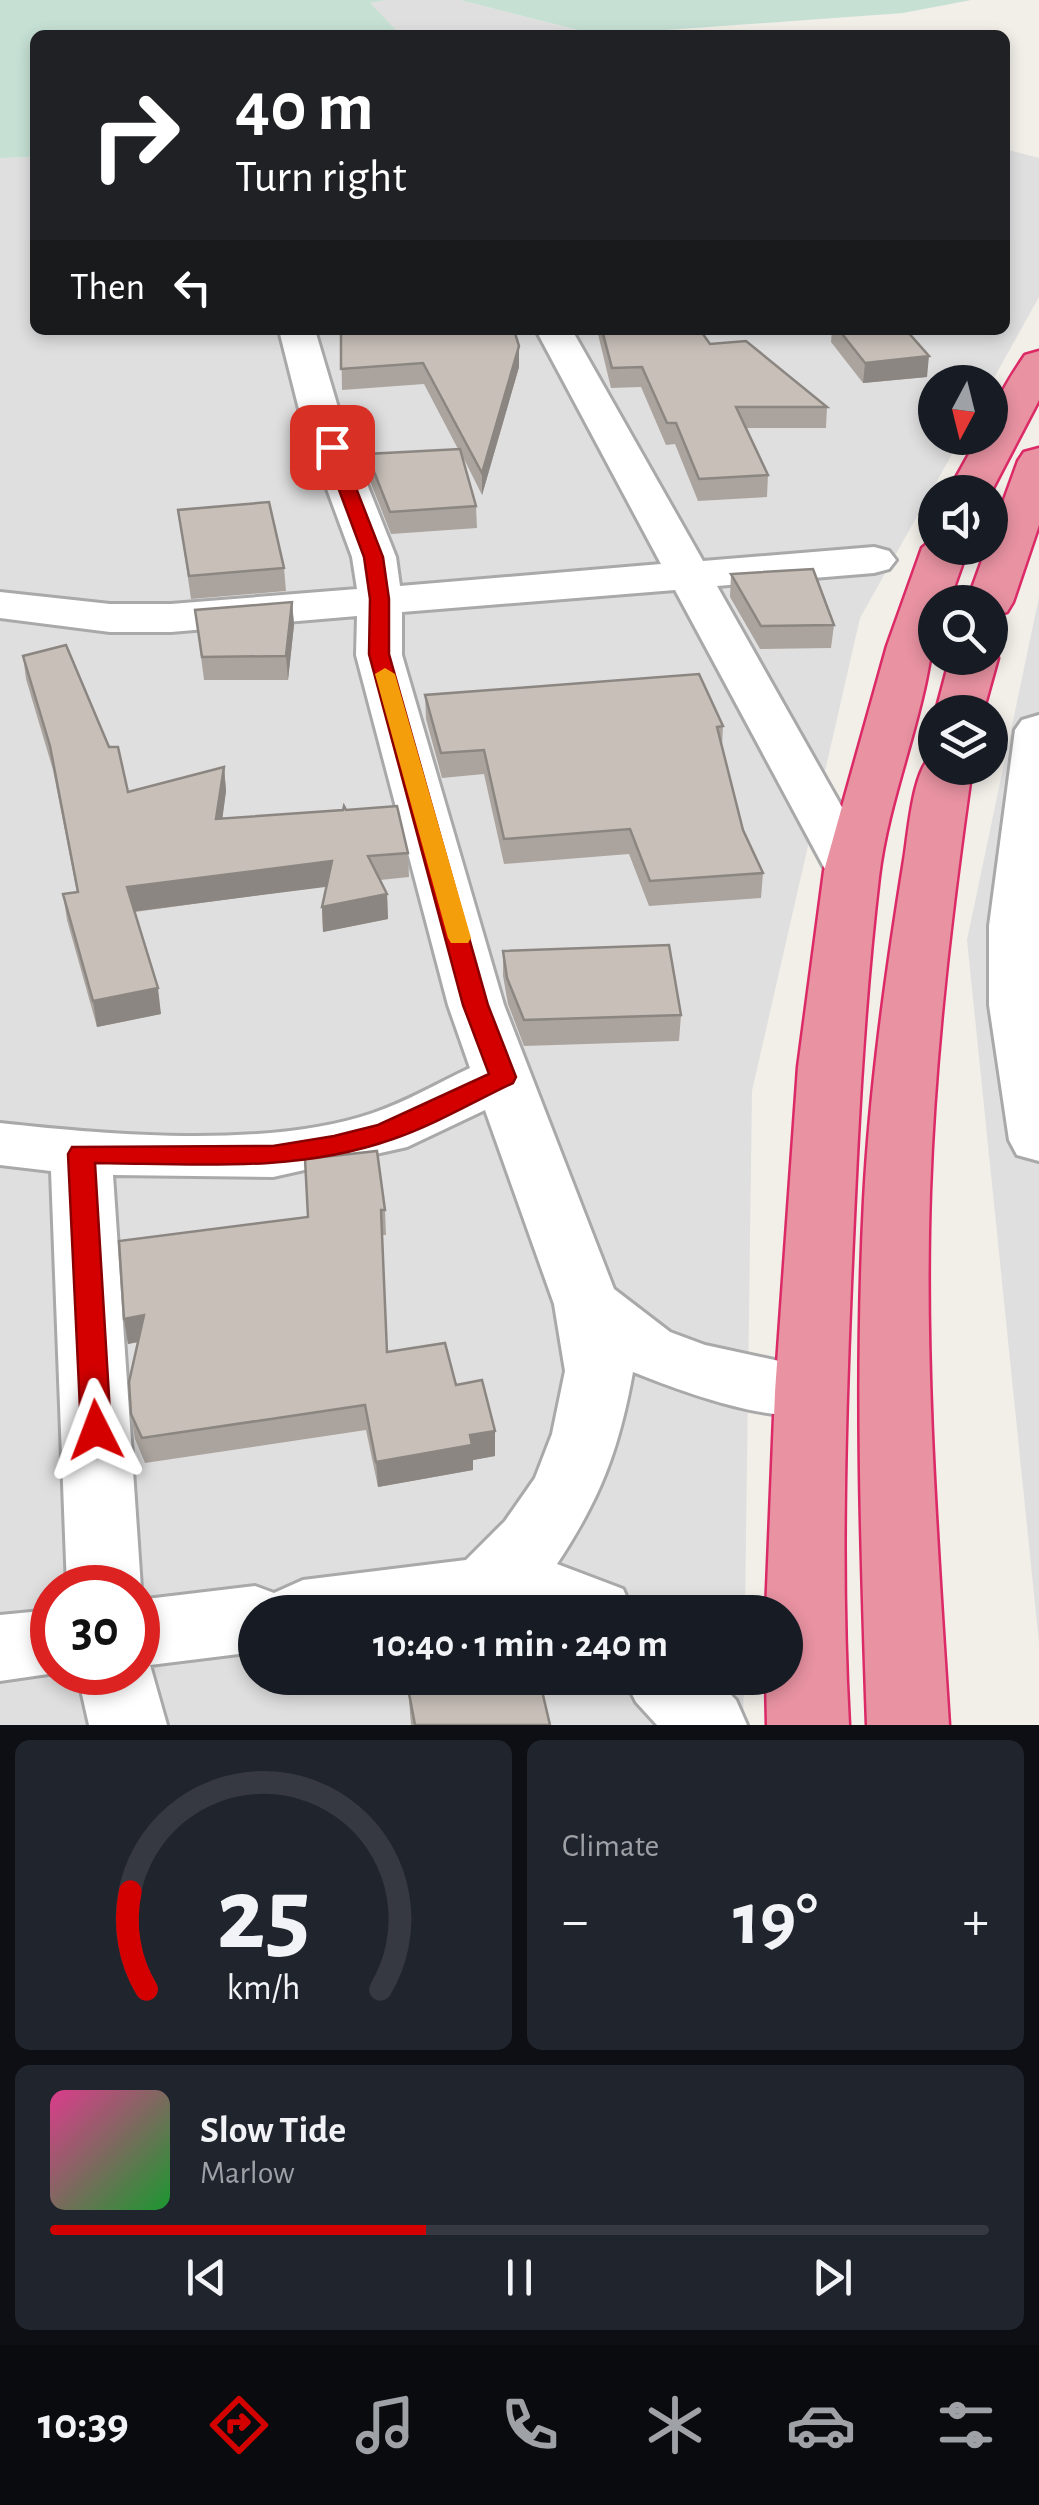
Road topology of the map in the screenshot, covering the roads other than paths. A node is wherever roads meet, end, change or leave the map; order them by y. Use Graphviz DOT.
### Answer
graph roads {
  1 [pos="298,335"];
  2 [pos="557,335"];
  3 [pos="1039,363"];
  4 [pos="1039,462"];
  5 [pos="978,475"];
  6 [pos="874,560"];
  7 [pos="939,565"];
  8 [pos="688,574"];
  9 [pos="996,585"];
  10 [pos="380,599"];
  11 [pos="0,605"];
  12 [pos="1039,730"];
  13 [pos="944,785"];
  14 [pos="852,871"];
  15 [pos="504,1077"];
  16 [pos="1039,1140"];
  17 [pos="0,1144"];
  18 [pos="81,1154"];
  19 [pos="587,1304"];
  20 [pos="811,1392"];
  21 [pos="103,1565"];
  22 [pos="485,1590"];
  23 [pos="444,1595"];
  24 [pos="547,1595"];
  25 [pos="238,1620"];
  26 [pos="160,1631"];
  27 [pos="30,1645"];
  28 [pos="0,1648"];
  29 [pos="121,1695"];
  30 [pos="679,1695"];
  31 [pos="128,1725"];
  32 [pos="708,1725"];
  33 [pos="808,1725"];
  34 [pos="908,1725"];
  1 -- 10 [label="street"];
  2 -- 8 [label="street"];
  3 -- 5 [label="highway"];
  4 -- 9 [label="highway"];
  6 -- 8 [label="street"];
  7 -- 14 [label="highway"];
  8 -- 10 [label="street"];
  8 -- 14 [label="street"];
  10 -- 11 [label="street"];
  10 -- 15 [label="street"];
  12 -- 16 [label="street"];
  13 -- 34 [label="highway"];
  14 -- 20 [label="highway"];
  15 -- 18 [label="street"];
  15 -- 19 [label="street"];
  17 -- 18 [label="street"];
  18 -- 21 [label="street"];
  19 -- 20 [label="street"];
  19 -- 22 [label="street"];
  20 -- 33 [label="highway"];
  22 -- 23 [label="street"];
  22 -- 24 [label="street"];
  25 -- 26 [label="street"];
  27 -- 28 [label="street"];
  29 -- 31 [label="street"];
  30 -- 32 [label="street"];
}
